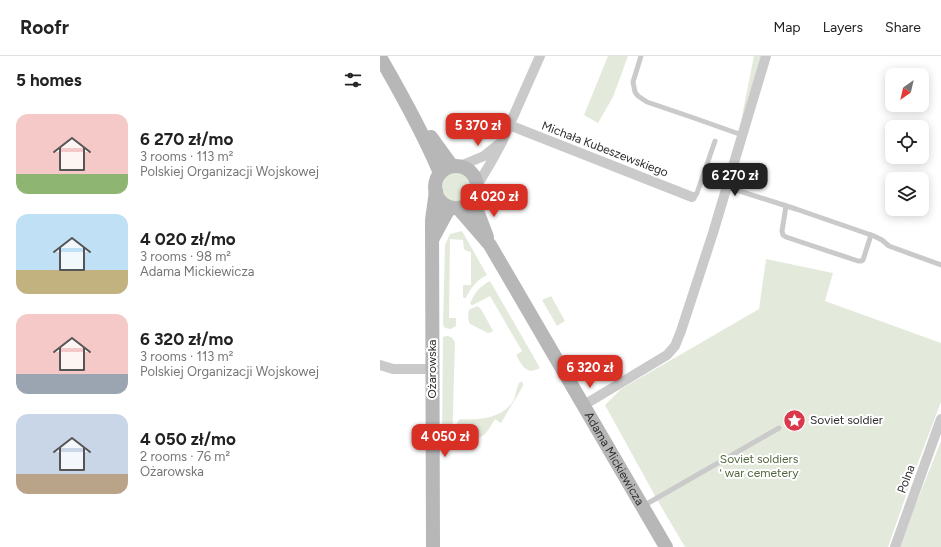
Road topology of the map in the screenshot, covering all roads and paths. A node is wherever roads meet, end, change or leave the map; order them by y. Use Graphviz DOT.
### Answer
graph roads {
  1 [pos="540,56"];
  2 [pos="641,56"];
  3 [pos="766,56"];
  4 [pos="380,57"];
  5 [pos="407,103"];
  6 [pos="509,125"];
  7 [pos="742,135"];
  8 [pos="715,140"];
  9 [pos="502,142"];
  10 [pos="456,166"];
  11 [pos="440,173"];
  12 [pos="478,184"];
  13 [pos="727,187"];
  14 [pos="436,191"];
  15 [pos="692,197"];
  16 [pos="473,200"];
  17 [pos="786,206"];
  18 [pos="454,208"];
  19 [pos="871,235"];
  20 [pos="433,240"];
  21 [pos="490,245"];
  22 [pos="941,265"];
  23 [pos="380,365"];
  24 [pos="432,369"];
  25 [pos="584,405"];
  26 [pos="941,419"];
  27 [pos="779,428"];
  28 [pos="643,506"];
  29 [pos="433,547"];
  30 [pos="666,547"];
  31 [pos="895,547"];
  1 -- 6 [label="street"];
  2 -- 7 [label="lane"];
  3 -- 7 [label="street"];
  4 -- 5 [label="street"];
  5 -- 10 [label="street"];
  5 -- 11 [label="street"];
  6 -- 9 [label="street"];
  6 -- 15 [label="street, Michała Kubeszewskiego"];
  7 -- 13 [label="street"];
  8 -- 15 [label="lane"];
  9 -- 10 [label="street"];
  9 -- 12 [label="street"];
  10 -- 11 [label="street"];
  10 -- 12 [label="street"];
  11 -- 14 [label="street"];
  12 -- 16 [label="street"];
  13 -- 17 [label="lane"];
  13 -- 25 [label="street"];
  14 -- 18 [label="street"];
  14 -- 20 [label="street, Ożarowska"];
  16 -- 18 [label="street"];
  16 -- 21 [label="street, Adama Mickiewicza"];
  17 -- 19 [label="lane"];
  17 -- 19 [label="lane"];
  18 -- 20 [label="street, Ożarowska"];
  18 -- 21 [label="street, Adama Mickiewicza"];
  19 -- 22 [label="lane"];
  20 -- 24 [label="street, Ożarowska"];
  21 -- 25 [label="street, Adama Mickiewicza"];
  23 -- 24 [label="street"];
  24 -- 29 [label="street, Ożarowska"];
  25 -- 28 [label="street, Adama Mickiewicza"];
  26 -- 31 [label="street, Polna"];
  27 -- 28 [label="lane"];
  28 -- 30 [label="street, Adama Mickiewicza"];
}
